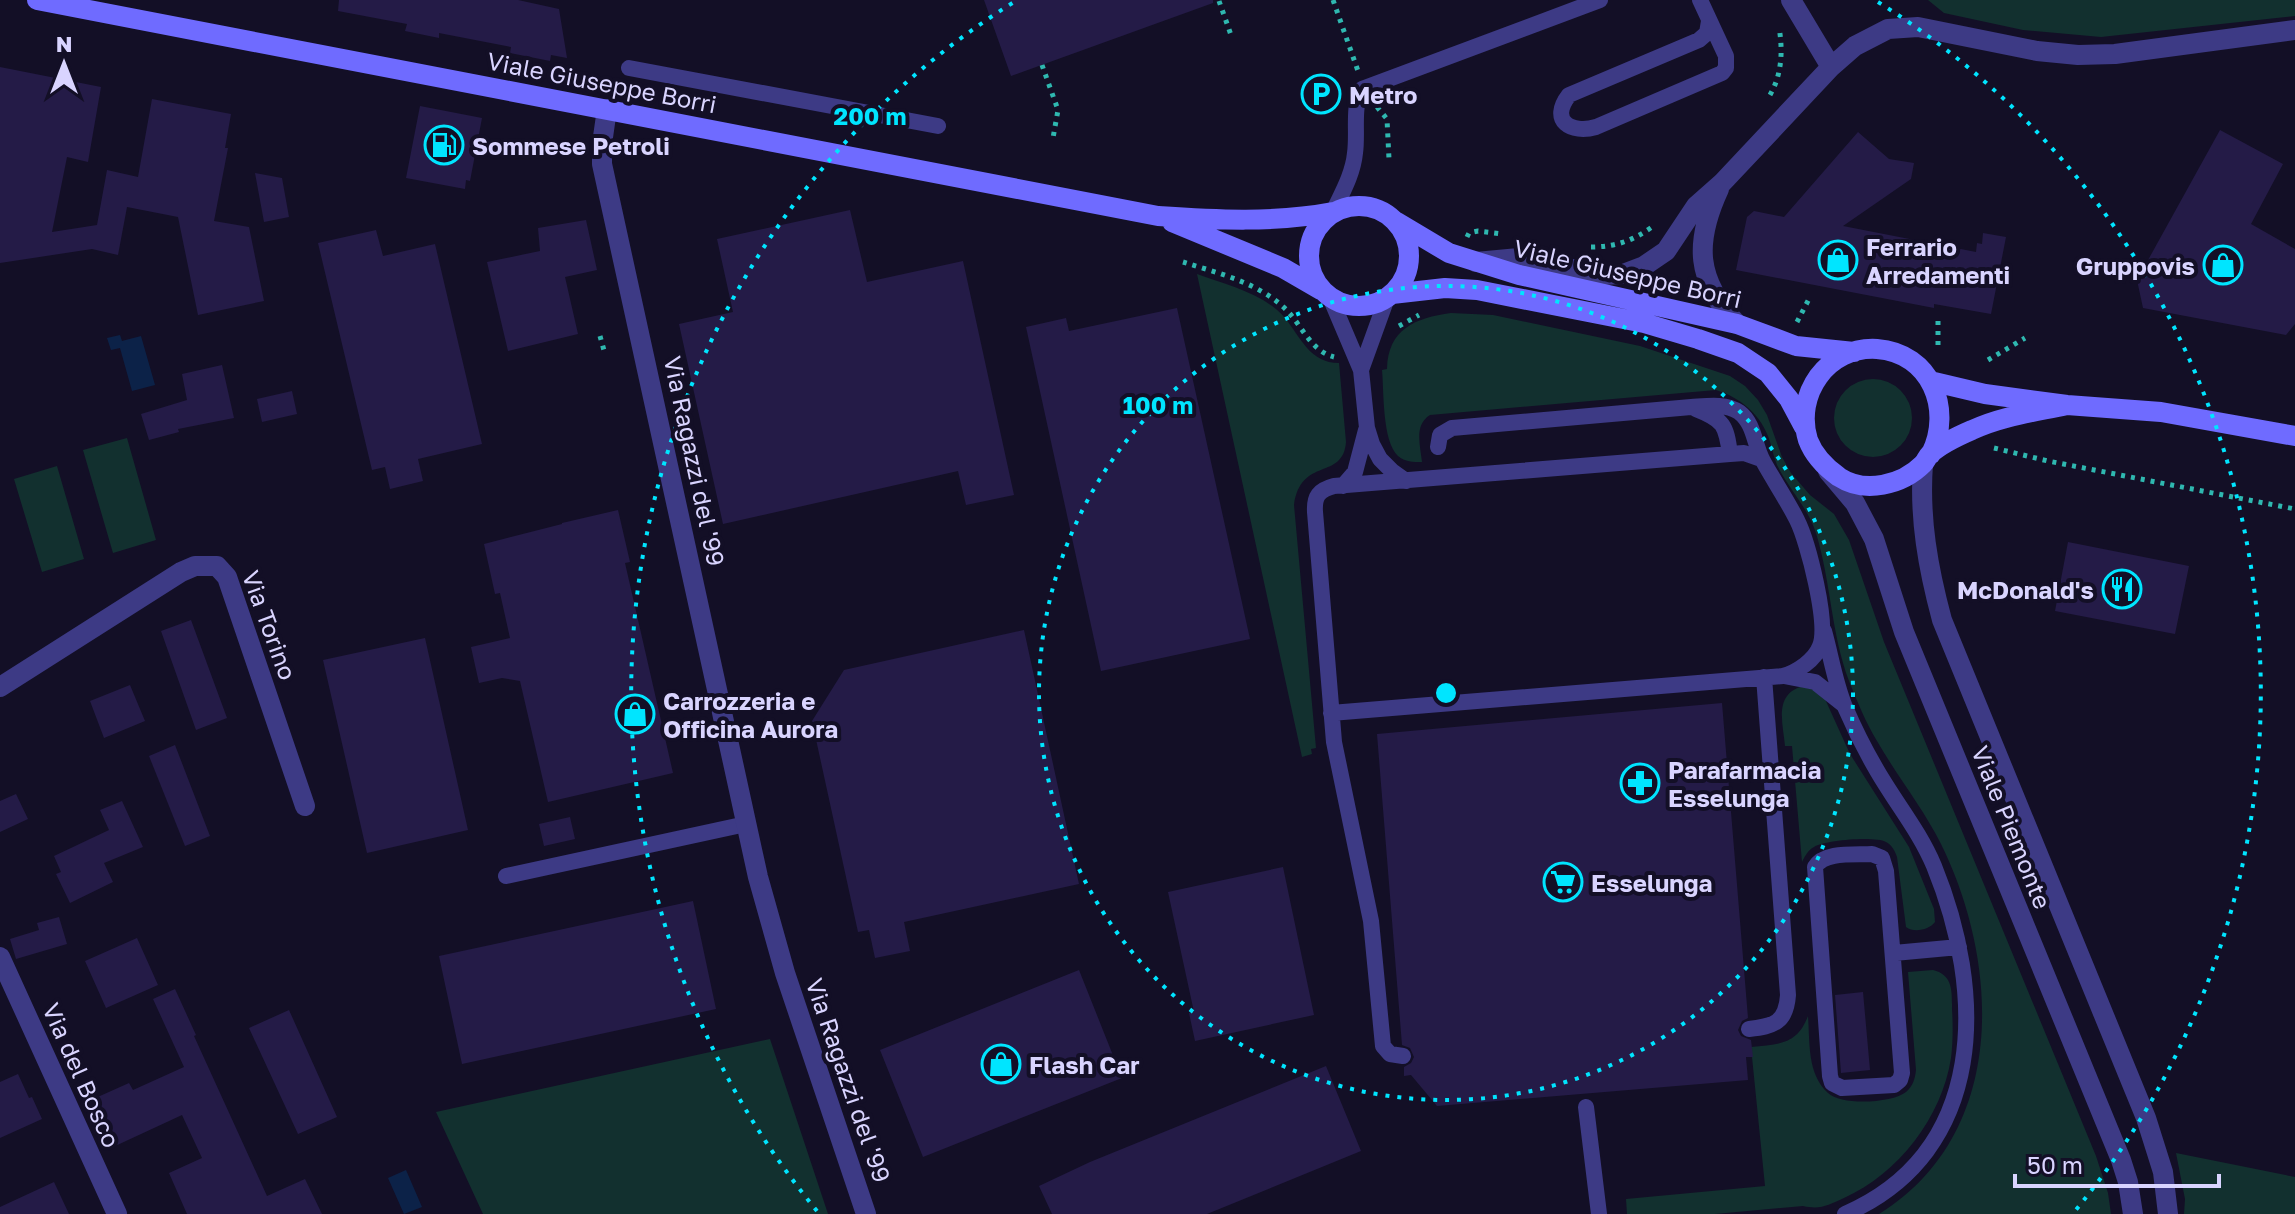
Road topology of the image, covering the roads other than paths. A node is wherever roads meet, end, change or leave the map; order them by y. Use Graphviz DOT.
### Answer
graph roads {
  1 [pos="37,0"];
  2 [pos="1600,0"];
  3 [pos="1700,0"];
  4 [pos="1791,0"];
  5 [pos="1709,21"];
  6 [pos="2295,30"];
  7 [pos="1831,67"];
  8 [pos="629,68"];
  9 [pos="607,109"];
  10 [pos="938,126"];
  11 [pos="1722,183"];
  12 [pos="1333,212"];
  13 [pos="1158,216"];
  14 [pos="1397,222"];
  15 [pos="1476,262"];
  16 [pos="1327,295"];
  17 [pos="1390,296"];
  18 [pos="1737,324"];
  19 [pos="1854,352"];
  20 [pos="1361,370"];
  21 [pos="1930,381"];
  22 [pos="2067,405"];
  23 [pos="1691,407"];
  24 [pos="1367,428"];
  25 [pos="1805,428"];
  26 [pos="2295,436"];
  27 [pos="1438,447"];
  28 [pos="1730,454"];
  29 [pos="1761,459"];
  30 [pos="1927,459"];
  31 [pos="1826,468"];
  32 [pos="1406,481"];
  33 [pos="1343,486"];
  34 [pos="1823,625"];
  35 [pos="1783,676"];
  36 [pos="1764,677"];
  37 [pos="0,687"];
  38 [pos="1844,705"];
  39 [pos="1331,713"];
  40 [pos="305,806"];
  41 [pos="746,824"];
  42 [pos="506,876"];
  43 [pos="1959,947"];
  44 [pos="1894,953"];
  45 [pos="0,957"];
  46 [pos="1749,1029"];
  47 [pos="1403,1056"];
  48 [pos="1586,1107"];
  49 [pos="117,1214"];
  50 [pos="866,1214"];
  51 [pos="1599,1214"];
  52 [pos="1845,1214"];
  53 [pos="2133,1214"];
  54 [pos="2168,1214"];
  1 -- 9 [label="main road, Viale Giuseppe Borri"];
  2 -- 12 [label="lane"];
  3 -- 5 [label="lane"];
  4 -- 7 [label="street"];
  5 -- 5 [label="lane"];
  6 -- 7 [label="street"];
  7 -- 11 [label="street"];
  8 -- 10 [label="lane"];
  9 -- 13 [label="main road, Viale Giuseppe Borri"];
  9 -- 41 [label="street, Via Ragazzi del '99"];
  11 -- 15 [label="street"];
  11 -- 18 [label="street"];
  12 -- 13 [label="main road, Viale Giuseppe Borri"];
  12 -- 14 [label="main road, Viale Giuseppe Borri"];
  12 -- 16 [label="main road"];
  13 -- 16 [label="main road, Viale Giuseppe Borri"];
  14 -- 15 [label="main road, Viale Giuseppe Borri"];
  14 -- 17 [label="main road"];
  15 -- 18 [label="main road, Viale Giuseppe Borri"];
  16 -- 17 [label="main road, Viale Giuseppe Borri"];
  16 -- 20 [label="lane"];
  17 -- 20 [label="lane"];
  17 -- 25 [label="main road, Viale Giuseppe Borri"];
  18 -- 19 [label="main road, Viale Giuseppe Borri"];
  19 -- 21 [label="main road, Viale Giuseppe Borri"];
  19 -- 25 [label="main road"];
  20 -- 24 [label="lane"];
  21 -- 22 [label="main road, Viale Giuseppe Borri"];
  21 -- 30 [label="main road"];
  22 -- 26 [label="main road, Viale Giuseppe Borri"];
  22 -- 30 [label="main road, Viale Giuseppe Borri"];
  23 -- 27 [label="lane"];
  23 -- 28 [label="lane"];
  23 -- 29 [label="lane"];
  24 -- 32 [label="lane"];
  24 -- 33 [label="lane"];
  25 -- 31 [label="main road, Viale Giuseppe Borri"];
  28 -- 29 [label="lane"];
  28 -- 32 [label="lane"];
  29 -- 34 [label="lane"];
  30 -- 31 [label="main road, Viale Giuseppe Borri"];
  30 -- 54 [label="street, Viale Piemonte"];
  31 -- 53 [label="street, Viale Piemonte"];
  32 -- 33 [label="lane"];
  33 -- 39 [label="lane"];
  34 -- 35 [label="lane"];
  34 -- 38 [label="lane"];
  35 -- 36 [label="lane"];
  35 -- 38 [label="lane"];
  36 -- 39 [label="lane"];
  36 -- 46 [label="lane"];
  37 -- 40 [label="street, Via Torino"];
  38 -- 43 [label="lane"];
  39 -- 47 [label="lane"];
  41 -- 42 [label="lane"];
  41 -- 50 [label="street, Via Ragazzi del '99"];
  43 -- 44 [label="lane"];
  43 -- 52 [label="lane"];
  44 -- 44 [label="lane"];
  45 -- 49 [label="street, Via del Bosco"];
  48 -- 51 [label="lane"];
}
